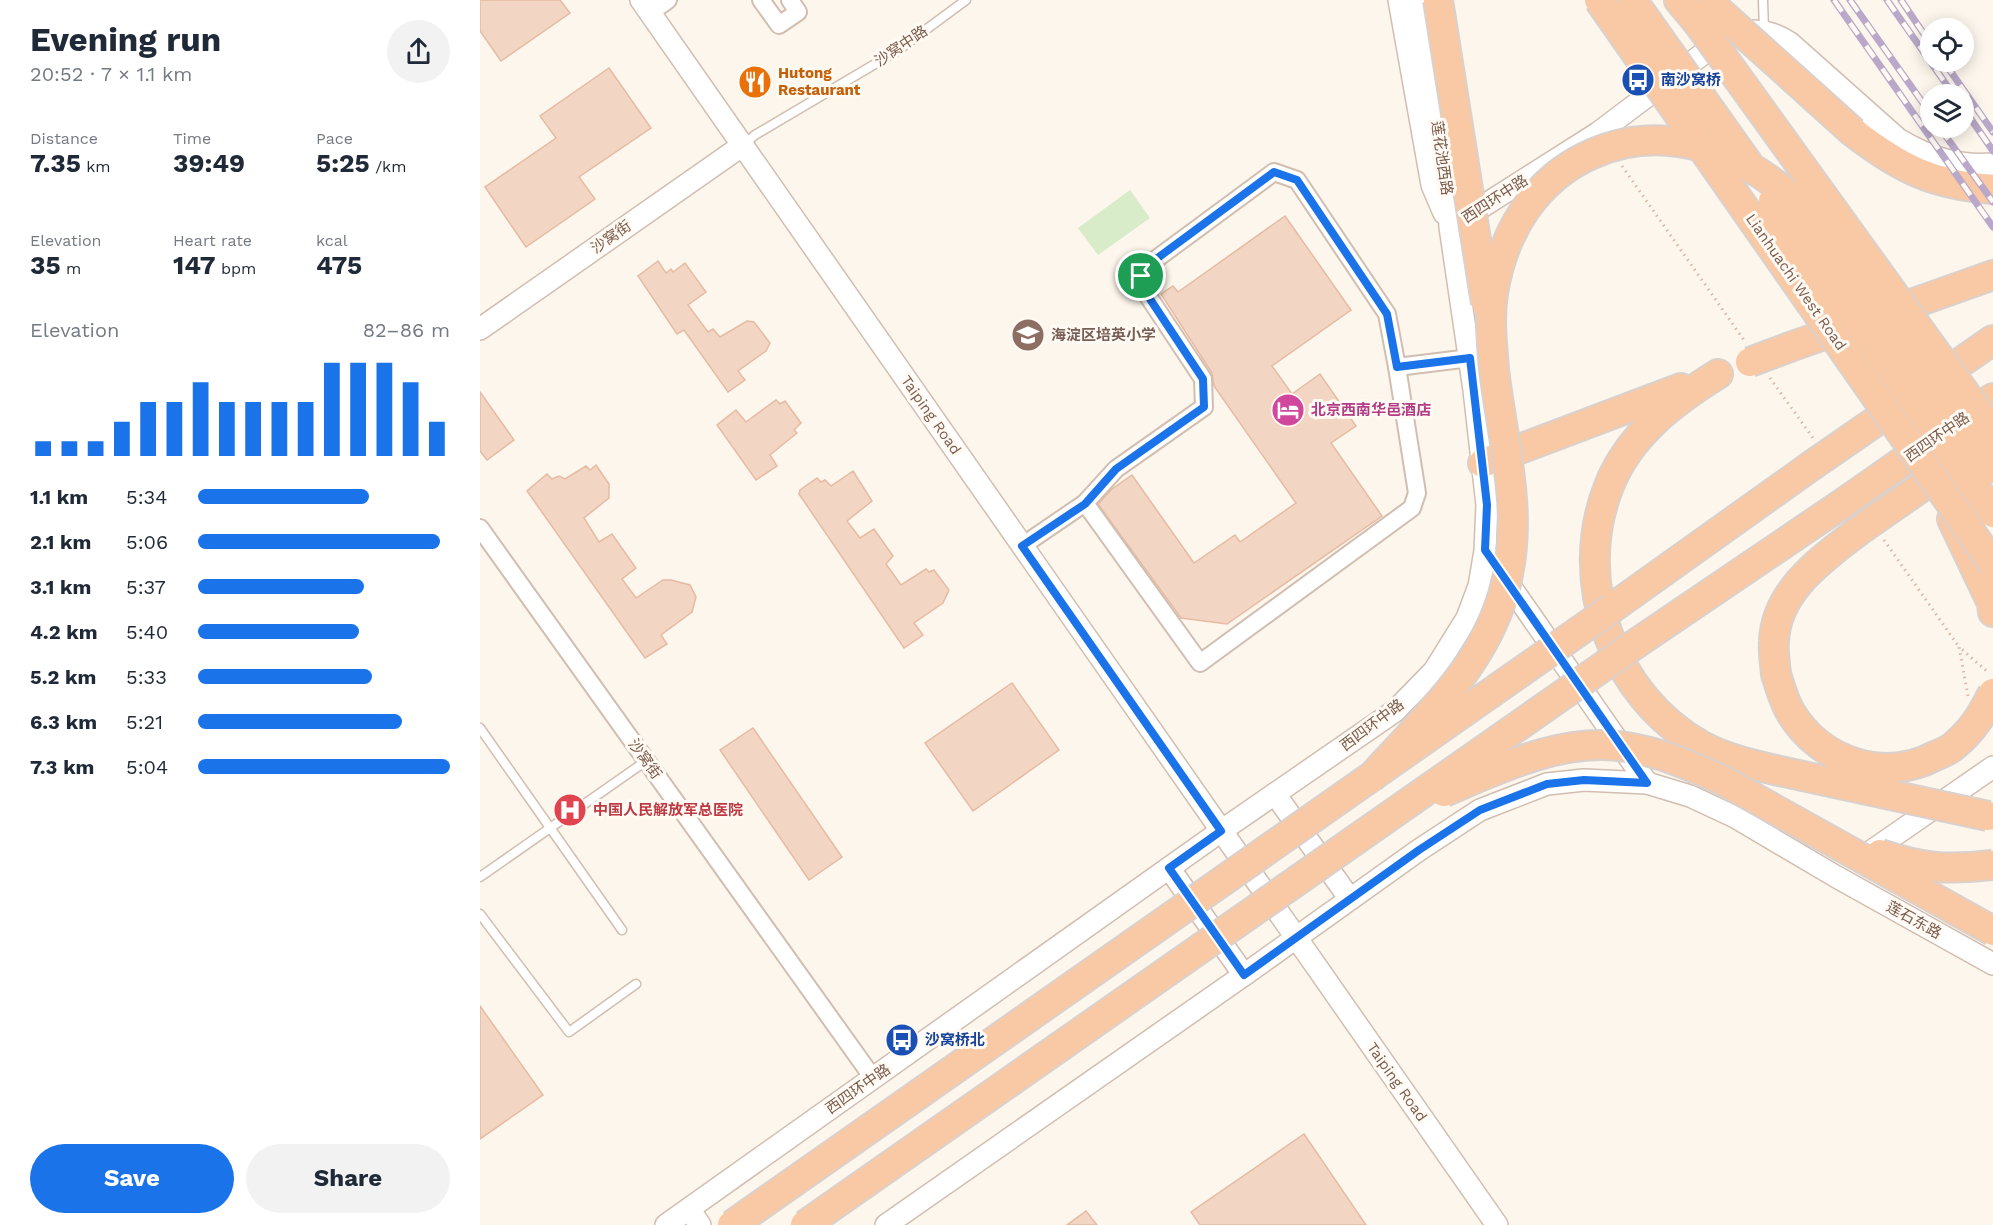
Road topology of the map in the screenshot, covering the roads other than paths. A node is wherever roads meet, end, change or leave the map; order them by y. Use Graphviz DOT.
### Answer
graph roads {
  1 [pos="668,0"];
  2 [pos="761,0"];
  3 [pos="790,0"];
  4 [pos="966,0"];
  5 [pos="1399,0"];
  6 [pos="1419,0"];
  7 [pos="1438,0"];
  8 [pos="1599,0"];
  9 [pos="1632,0"];
  10 [pos="1679,0"];
  11 [pos="1763,0"];
  12 [pos="645,7"];
  13 [pos="1705,9"];
  14 [pos="1764,31"];
  15 [pos="742,145"];
  16 [pos="1993,164"];
  17 [pos="1993,189"];
  18 [pos="1450,227"];
  19 [pos="1993,275"];
  20 [pos="480,329"];
  21 [pos="1490,333"];
  22 [pos="1993,340"];
  23 [pos="1470,358"];
  24 [pos="1397,367"];
  25 [pos="1718,374"];
  26 [pos="1993,398"];
  27 [pos="1993,432"];
  28 [pos="1993,437"];
  29 [pos="1484,463"];
  30 [pos="1993,469"];
  31 [pos="1934,479"];
  32 [pos="1085,504"];
  33 [pos="1993,513"];
  34 [pos="480,528"];
  35 [pos="1022,546"];
  36 [pos="1485,550"];
  37 [pos="1993,564"];
  38 [pos="1993,612"];
  39 [pos="1993,693"];
  40 [pos="480,728"];
  41 [pos="646,761"];
  42 [pos="1993,767"];
  43 [pos="1370,779"];
  44 [pos="1647,783"];
  45 [pos="1275,794"];
  46 [pos="1395,812"];
  47 [pos="1990,816"];
  48 [pos="551,827"];
  49 [pos="1221,831"];
  50 [pos="1818,833"];
  51 [pos="1993,865"];
  52 [pos="1169,868"];
  53 [pos="1835,876"];
  54 [pos="480,877"];
  55 [pos="1350,899"];
  56 [pos="480,914"];
  57 [pos="622,930"];
  58 [pos="1993,931"];
  59 [pos="1297,938"];
  60 [pos="1993,964"];
  61 [pos="1244,975"];
  62 [pos="636,984"];
  63 [pos="873,1078"];
  64 [pos="694,1217"];
  65 [pos="666,1225"];
  66 [pos="732,1225"];
  67 [pos="805,1225"];
  68 [pos="886,1225"];
  69 [pos="1497,1225"];
  1 -- 12 [label="street"];
  2 -- 3 [label="street"];
  4 -- 15 [label="lane, 沙窝中路"];
  5 -- 18 [label="street, 莲花池西路"];
  6 -- 18 [label="street, 莲花池西路"];
  7 -- 21 [label="highway, bridge"];
  8 -- 31 [label="highway, Lianhuachi West Road, bridge"];
  9 -- 33 [label="highway, Lianhuachi West Road, bridge"];
  10 -- 13 [label="highway"];
  11 -- 14 [label="lane"];
  12 -- 15 [label="street, Taiping Road"];
  13 -- 17 [label="highway, bridge"];
  13 -- 27 [label="highway, bridge"];
  14 -- 16 [label="street"];
  14 -- 18 [label="street, 西四环中路"];
  15 -- 20 [label="street, 沙窝街"];
  15 -- 35 [label="street, Taiping Road"];
  18 -- 23 [label="street, 西四环中路"];
  19 -- 25 [label="highway, bridge"];
  21 -- 30 [label="highway, bridge"];
  21 -- 43 [label="highway, bridge"];
  22 -- 43 [label="highway, bridge"];
  23 -- 24 [label="street"];
  23 -- 29 [label="street, 西四环中路"];
  24 -- 32 [label="street"];
  24 -- 32 [label="street"];
  25 -- 29 [label="highway"];
  25 -- 47 [label="highway, bridge"];
  26 -- 46 [label="highway, 西四环中路, bridge"];
  28 -- 39 [label="highway, bridge"];
  29 -- 36 [label="street, 西四环中路"];
  31 -- 37 [label="highway, Lianhuachi West Road, bridge"];
  31 -- 38 [label="highway, bridge"];
  32 -- 35 [label="street"];
  34 -- 41 [label="street, 沙窝街"];
  35 -- 49 [label="street, Taiping Road"];
  36 -- 44 [label="street"];
  36 -- 45 [label="street, 西四环中路"];
  40 -- 48 [label="lane"];
  41 -- 48 [label="lane"];
  41 -- 63 [label="street, 沙窝街"];
  42 -- 53 [label="street"];
  43 -- 66 [label="highway, bridge"];
  44 -- 53 [label="street"];
  44 -- 55 [label="street"];
  45 -- 49 [label="street, 西四环中路"];
  45 -- 55 [label="street"];
  46 -- 50 [label="highway, bridge"];
  46 -- 67 [label="highway, bridge"];
  48 -- 54 [label="lane"];
  48 -- 57 [label="lane"];
  49 -- 52 [label="street, 西四环中路"];
  49 -- 59 [label="street, Taiping Road"];
  50 -- 51 [label="highway, bridge"];
  50 -- 58 [label="highway, bridge"];
  52 -- 61 [label="street"];
  52 -- 63 [label="street, 西四环中路"];
  53 -- 60 [label="street, 莲石东路"];
  55 -- 59 [label="street"];
  56 -- 62 [label="lane"];
  59 -- 61 [label="street"];
  59 -- 69 [label="street, Taiping Road"];
  61 -- 68 [label="street"];
  63 -- 64 [label="street, 西四环中路"];
  64 -- 65 [label="street, 西四环中路"];
}
